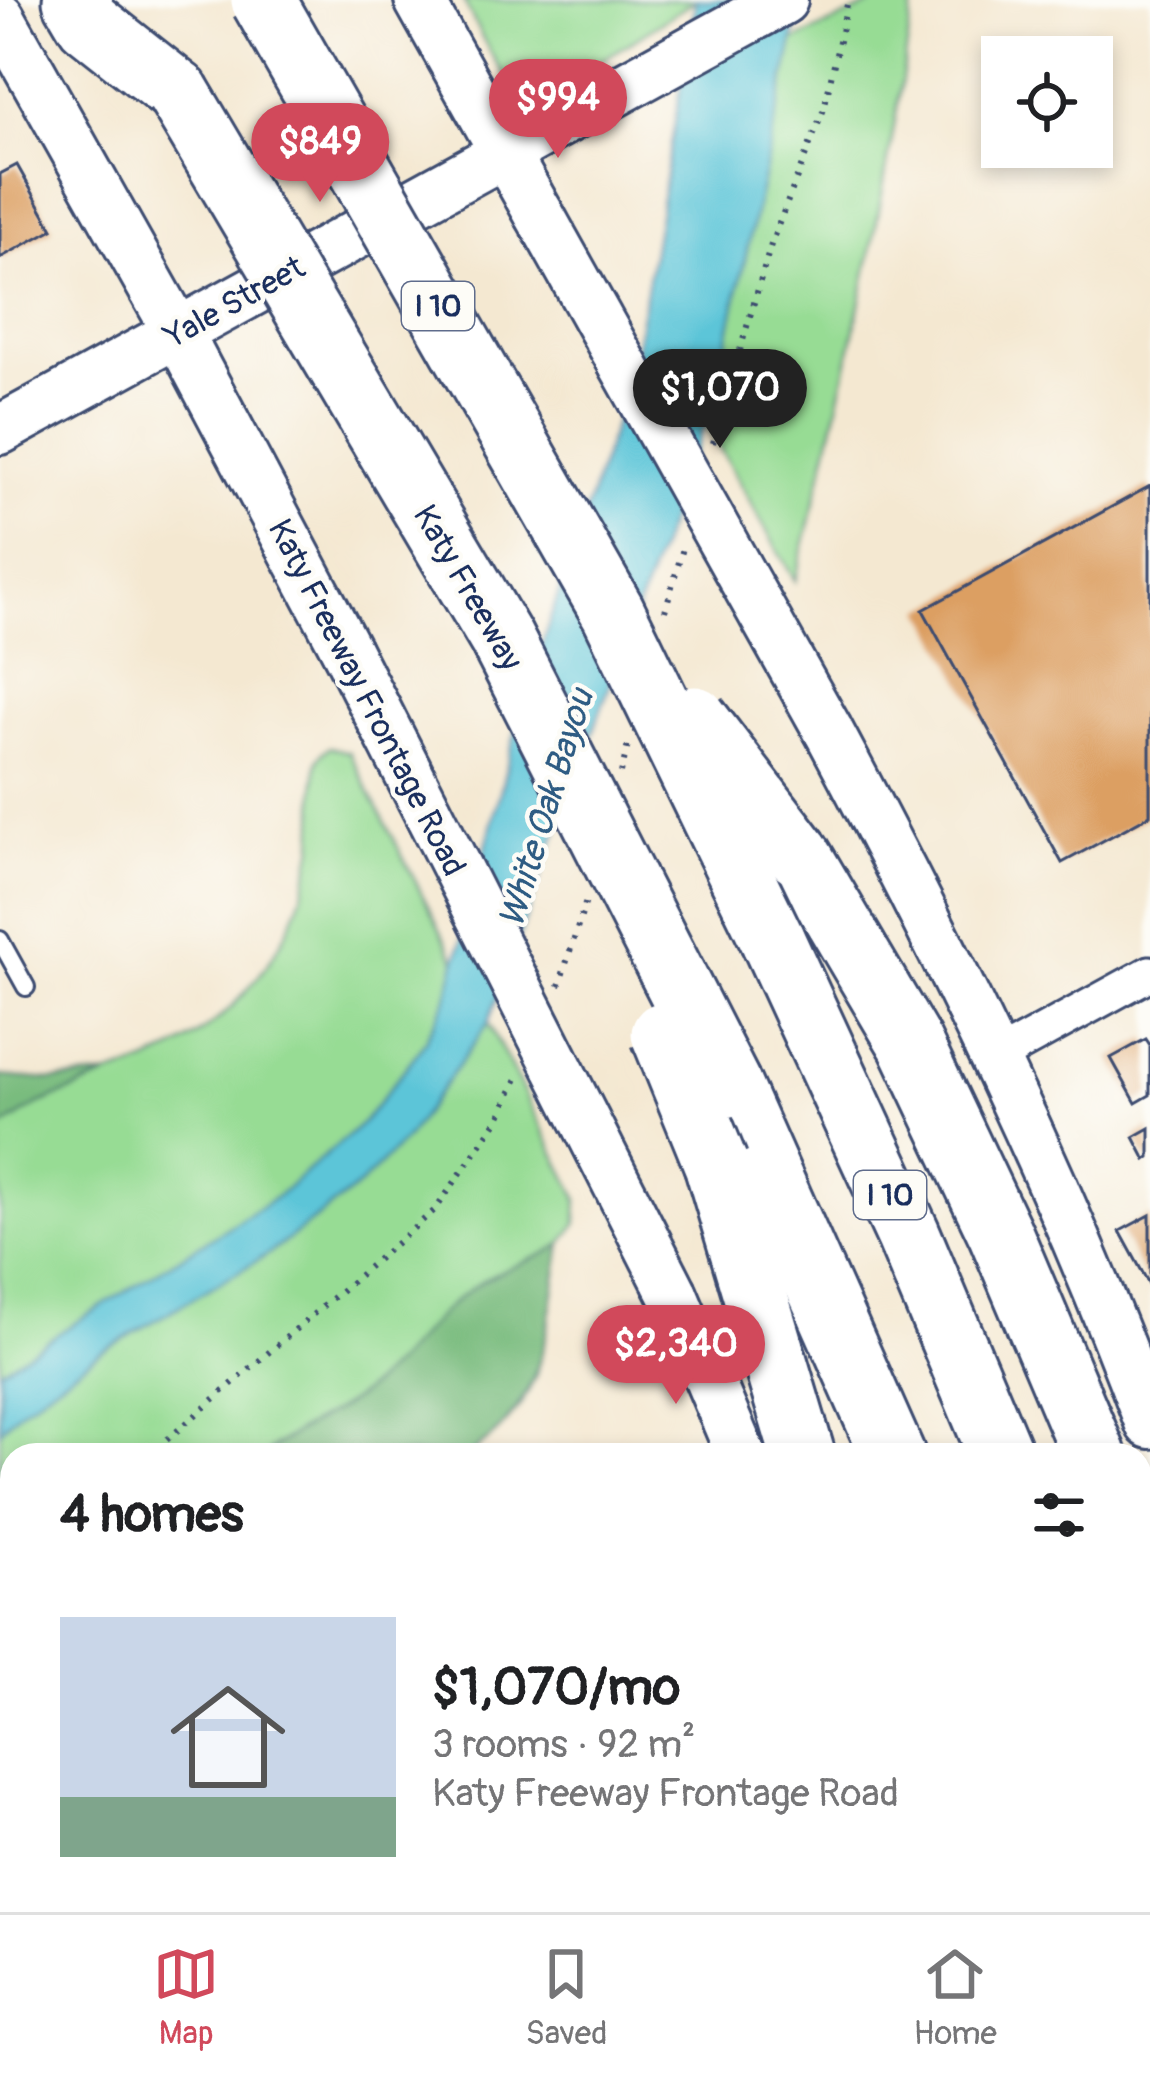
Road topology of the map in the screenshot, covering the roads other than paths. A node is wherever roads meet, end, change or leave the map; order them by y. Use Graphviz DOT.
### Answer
graph roads {
  1 [pos="75,0"];
  2 [pos="128,0"];
  3 [pos="263,0"];
  4 [pos="419,0"];
  5 [pos="783,0"];
  6 [pos="0,17"];
  7 [pos="178,93"];
  8 [pos="503,151"];
  9 [pos="178,333"];
  10 [pos="0,430"];
  11 [pos="613,612"];
  12 [pos="501,638"];
  13 [pos="0,940"];
  14 [pos="1150,974"];
  15 [pos="26,987"];
  16 [pos="995,1058"];
  17 [pos="1150,1424"];
  18 [pos="736,1443"];
  19 [pos="799,1443"];
  20 [pos="888,1443"];
  21 [pos="996,1443"];
  22 [pos="1089,1443"];
  1 -- 7 [label="highway"];
  2 -- 7 [label="highway, Katy Freeway"];
  3 -- 11 [label="highway, I 10, bridge"];
  4 -- 8 [label="main road"];
  5 -- 8 [label="main road, Yale Street"];
  6 -- 9 [label="main road, Katy Freeway Frontage Road"];
  7 -- 12 [label="highway, Katy Freeway, bridge"];
  8 -- 9 [label="main road, Yale Street"];
  8 -- 16 [label="main road, bridge"];
  9 -- 10 [label="main road, Yale Street"];
  9 -- 18 [label="main road, Katy Freeway Frontage Road, bridge"];
  11 -- 21 [label="highway, I 10, bridge"];
  11 -- 22 [label="highway, bridge"];
  12 -- 19 [label="highway, bridge"];
  12 -- 20 [label="highway, Katy Freeway, bridge"];
  13 -- 15 [label="lane"];
  14 -- 16 [label="street"];
  16 -- 17 [label="main road"];
}
